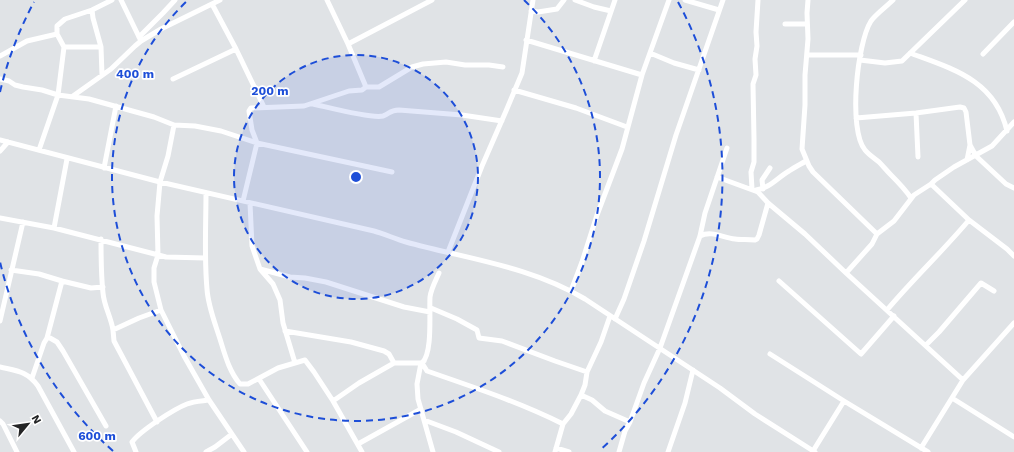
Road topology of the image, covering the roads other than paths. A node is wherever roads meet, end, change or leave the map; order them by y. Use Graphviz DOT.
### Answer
graph roads {
  1 [pos="112,0"];
  2 [pos="121,0"];
  3 [pos="175,0"];
  4 [pos="221,0"];
  5 [pos="328,0"];
  6 [pos="432,0"];
  7 [pos="533,0"];
  8 [pos="564,0"];
  9 [pos="575,0"];
  10 [pos="615,0"];
  11 [pos="669,0"];
  12 [pos="685,0"];
  13 [pos="723,0"];
  14 [pos="758,0"];
  15 [pos="808,0"];
  16 [pos="893,0"];
  17 [pos="966,0"];
  18 [pos="212,4"];
  19 [pos="92,10"];
  20 [pos="719,10"];
  21 [pos="531,11"];
  22 [pos="611,11"];
  23 [pos="1014,22"];
  24 [pos="785,24"];
  25 [pos="807,24"];
  26 [pos="57,34"];
  27 [pos="140,39"];
  28 [pos="526,40"];
  29 [pos="348,44"];
  30 [pos="64,47"];
  31 [pos="101,47"];
  32 [pos="236,49"];
  33 [pos="650,53"];
  34 [pos="910,53"];
  35 [pos="983,54"];
  36 [pos="807,55"];
  37 [pos="0,56"];
  38 [pos="860,57"];
  39 [pos="594,61"];
  40 [pos="503,67"];
  41 [pos="699,70"];
  42 [pos="102,75"];
  43 [pos="642,75"];
  44 [pos="173,79"];
  45 [pos="0,80"];
  46 [pos="366,87"];
  47 [pos="514,90"];
  48 [pos="58,95"];
  49 [pos="73,96"];
  50 [pos="312,104"];
  51 [pos="116,106"];
  52 [pos="264,107"];
  53 [pos="916,113"];
  54 [pos="856,118"];
  55 [pos="502,121"];
  56 [pos="1014,122"];
  57 [pos="174,125"];
  58 [pos="627,127"];
  59 [pos="1007,131"];
  60 [pos="0,140"];
  61 [pos="8,142"];
  62 [pos="257,143"];
  63 [pos="970,145"];
  64 [pos="727,148"];
  65 [pos="39,150"];
  66 [pos="0,151"];
  67 [pos="976,156"];
  68 [pos="918,157"];
  69 [pos="67,159"];
  70 [pos="967,160"];
  71 [pos="806,161"];
  72 [pos="104,168"];
  73 [pos="770,168"];
  74 [pos="392,172"];
  75 [pos="717,177"];
  76 [pos="160,182"];
  77 [pos="931,184"];
  78 [pos="1014,188"];
  79 [pos="763,189"];
  80 [pos="754,190"];
  81 [pos="206,193"];
  82 [pos="911,198"];
  83 [pos="243,201"];
  84 [pos="250,203"];
  85 [pos="768,203"];
  86 [pos="0,218"];
  87 [pos="968,220"];
  88 [pos="23,222"];
  89 [pos="54,228"];
  90 [pos="877,234"];
  91 [pos="700,236"];
  92 [pos="101,239"];
  93 [pos="448,252"];
  94 [pos="158,255"];
  95 [pos="1014,256"];
  96 [pos="205,258"];
  97 [pos="260,269"];
  98 [pos="11,270"];
  99 [pos="439,273"];
  100 [pos="846,274"];
  101 [pos="62,281"];
  102 [pos="779,282"];
  103 [pos="103,287"];
  104 [pos="571,291"];
  105 [pos="994,291"];
  106 [pos="161,310"];
  107 [pos="430,310"];
  108 [pos="887,310"];
  109 [pos="894,316"];
  110 [pos="612,317"];
  111 [pos="0,321"];
  112 [pos="1014,323"];
  113 [pos="113,330"];
  114 [pos="285,331"];
  115 [pos="47,338"];
  116 [pos="926,344"];
  117 [pos="660,348"];
  118 [pos="770,354"];
  119 [pos="423,362"];
  120 [pos="295,363"];
  121 [pos="394,363"];
  122 [pos="0,368"];
  123 [pos="693,370"];
  124 [pos="587,372"];
  125 [pos="32,378"];
  126 [pos="259,379"];
  127 [pos="964,380"];
  128 [pos="581,395"];
  129 [pos="952,398"];
  130 [pos="209,400"];
  131 [pos="333,401"];
  132 [pos="844,402"];
  133 [pos="421,408"];
  134 [pos="424,420"];
  135 [pos="157,422"];
  136 [pos="630,422"];
  137 [pos="1,424"];
  138 [pos="563,424"];
  139 [pos="106,426"];
  140 [pos="232,434"];
  141 [pos="1014,437"];
  142 [pos="358,444"];
  143 [pos="921,448"];
  144 [pos="556,450"];
  145 [pos="814,451"];
  146 [pos="17,452"];
  147 [pos="74,452"];
  148 [pos="136,452"];
  149 [pos="206,452"];
  150 [pos="244,452"];
  151 [pos="307,452"];
  152 [pos="362,452"];
  153 [pos="433,452"];
  154 [pos="500,452"];
  155 [pos="569,452"];
  156 [pos="619,452"];
  157 [pos="668,452"];
  158 [pos="928,452"];
  1 -- 19 [label="street"];
  2 -- 27 [label="street"];
  3 -- 27 [label="street"];
  4 -- 18 [label="street"];
  5 -- 29 [label="street"];
  6 -- 29 [label="street"];
  7 -- 21 [label="street"];
  8 -- 21 [label="street"];
  9 -- 22 [label="street"];
  10 -- 22 [label="street"];
  11 -- 33 [label="street"];
  12 -- 20 [label="street"];
  13 -- 20 [label="street"];
  14 -- 80 [label="street"];
  15 -- 25 [label="street"];
  16 -- 38 [label="street"];
  17 -- 34 [label="street"];
  18 -- 27 [label="street"];
  18 -- 32 [label="street"];
  19 -- 26 [label="street"];
  19 -- 31 [label="street"];
  20 -- 41 [label="street"];
  21 -- 28 [label="street"];
  22 -- 39 [label="street"];
  23 -- 35 [label="street"];
  24 -- 25 [label="street"];
  25 -- 36 [label="street"];
  26 -- 30 [label="street"];
  26 -- 37 [label="street"];
  27 -- 42 [label="street"];
  28 -- 39 [label="street"];
  28 -- 47 [label="street"];
  29 -- 46 [label="street"];
  30 -- 31 [label="street"];
  30 -- 48 [label="street"];
  31 -- 42 [label="street"];
  32 -- 44 [label="street"];
  32 -- 52 [label="street"];
  33 -- 41 [label="street"];
  33 -- 43 [label="street"];
  34 -- 38 [label="street"];
  34 -- 59 [label="street"];
  36 -- 38 [label="street"];
  36 -- 71 [label="street"];
  38 -- 54 [label="street"];
  39 -- 43 [label="street"];
  40 -- 46 [label="street"];
  41 -- 110 [label="street"];
  42 -- 49 [label="street"];
  43 -- 58 [label="street"];
  45 -- 48 [label="street"];
  46 -- 50 [label="street"];
  47 -- 55 [label="street"];
  47 -- 58 [label="street"];
  48 -- 49 [label="street"];
  48 -- 65 [label="street"];
  49 -- 51 [label="street"];
  50 -- 52 [label="street"];
  50 -- 55 [label="street"];
  51 -- 57 [label="street"];
  51 -- 72 [label="street"];
  52 -- 62 [label="street"];
  53 -- 54 [label="street"];
  53 -- 63 [label="street"];
  53 -- 68 [label="street"];
  54 -- 82 [label="street"];
  55 -- 93 [label="street"];
  56 -- 59 [label="street"];
  57 -- 62 [label="street"];
  57 -- 76 [label="street"];
  58 -- 104 [label="street"];
  59 -- 67 [label="street"];
  60 -- 61 [label="street"];
  61 -- 65 [label="street"];
  61 -- 66 [label="street"];
  62 -- 74 [label="street"];
  62 -- 83 [label="street"];
  63 -- 67 [label="street"];
  63 -- 70 [label="street"];
  64 -- 75 [label="street"];
  65 -- 69 [label="street"];
  67 -- 70 [label="street"];
  67 -- 78 [label="street"];
  69 -- 72 [label="street"];
  69 -- 89 [label="street"];
  70 -- 77 [label="street"];
  71 -- 79 [label="street"];
  71 -- 90 [label="street"];
  72 -- 76 [label="street"];
  73 -- 79 [label="street"];
  75 -- 80 [label="street"];
  75 -- 91 [label="street"];
  76 -- 81 [label="street"];
  76 -- 94 [label="street"];
  77 -- 82 [label="street"];
  77 -- 87 [label="street"];
  79 -- 80 [label="street"];
  80 -- 85 [label="street"];
  81 -- 83 [label="street"];
  81 -- 96 [label="street"];
  82 -- 90 [label="street"];
  83 -- 84 [label="street"];
  84 -- 93 [label="street"];
  84 -- 97 [label="street"];
  85 -- 91 [label="street"];
  85 -- 100 [label="street"];
  86 -- 88 [label="street"];
  87 -- 95 [label="street"];
  87 -- 108 [label="street"];
  88 -- 89 [label="street"];
  88 -- 98 [label="street"];
  89 -- 92 [label="street"];
  90 -- 100 [label="street"];
  91 -- 117 [label="street"];
  92 -- 94 [label="street"];
  92 -- 103 [label="street"];
  93 -- 104 [label="street"];
  94 -- 96 [label="street"];
  94 -- 106 [label="street"];
  96 -- 126 [label="street"];
  97 -- 107 [label="street"];
  97 -- 114 [label="street"];
  98 -- 101 [label="street"];
  98 -- 111 [label="street"];
  99 -- 107 [label="street"];
  100 -- 108 [label="street"];
  101 -- 103 [label="street"];
  101 -- 115 [label="street"];
  102 -- 109 [label="street"];
  103 -- 113 [label="street"];
  104 -- 110 [label="street"];
  105 -- 116 [label="street"];
  106 -- 113 [label="street"];
  106 -- 130 [label="street"];
  107 -- 119 [label="street"];
  107 -- 124 [label="street"];
  108 -- 109 [label="street"];
  109 -- 116 [label="street"];
  110 -- 117 [label="street"];
  110 -- 124 [label="street"];
  112 -- 127 [label="street"];
  113 -- 135 [label="street"];
  114 -- 120 [label="street"];
  114 -- 121 [label="street"];
  115 -- 125 [label="street"];
  115 -- 139 [label="street"];
  116 -- 127 [label="street"];
  117 -- 123 [label="street"];
  117 -- 136 [label="street"];
  118 -- 132 [label="street"];
  119 -- 121 [label="street"];
  119 -- 133 [label="street"];
  119 -- 138 [label="street"];
  120 -- 126 [label="street"];
  120 -- 131 [label="street"];
  121 -- 131 [label="street"];
  122 -- 125 [label="street"];
  123 -- 145 [label="street"];
  123 -- 157 [label="street"];
  124 -- 128 [label="street"];
  125 -- 147 [label="street"];
  126 -- 151 [label="street"];
  127 -- 129 [label="street"];
  128 -- 136 [label="street"];
  128 -- 138 [label="street"];
  129 -- 141 [label="street"];
  129 -- 143 [label="street"];
  130 -- 135 [label="street"];
  130 -- 140 [label="street"];
  131 -- 142 [label="street"];
  132 -- 143 [label="street"];
  132 -- 145 [label="street"];
  133 -- 134 [label="street"];
  133 -- 142 [label="street"];
  134 -- 153 [label="street"];
  134 -- 154 [label="street"];
  135 -- 148 [label="street"];
  136 -- 156 [label="street"];
  137 -- 146 [label="street"];
  138 -- 144 [label="street"];
  140 -- 149 [label="street"];
  140 -- 150 [label="street"];
  142 -- 152 [label="street"];
  143 -- 158 [label="street"];
  144 -- 155 [label="street"];
}
